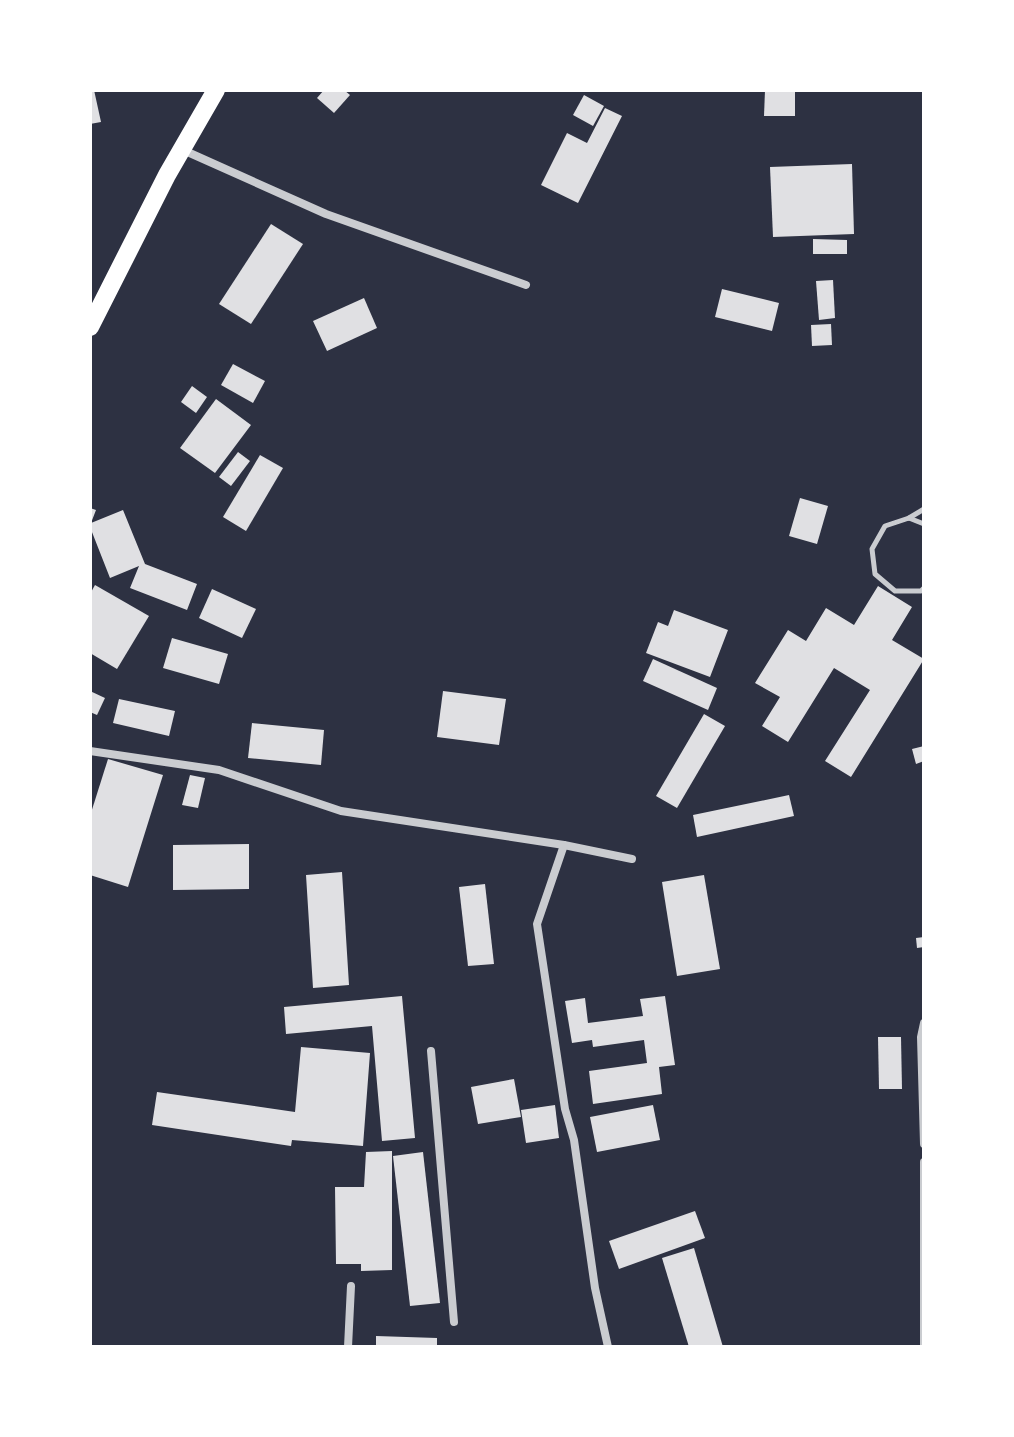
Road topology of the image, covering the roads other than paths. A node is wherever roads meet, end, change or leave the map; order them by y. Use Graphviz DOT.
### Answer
graph roads {
  1 [pos="216,90"];
  2 [pos="182,149"];
  3 [pos="526,285"];
  4 [pos="90,327"];
  5 [pos="924,509"];
  6 [pos="909,518"];
  7 [pos="924,524"];
  8 [pos="924,588"];
  9 [pos="90,751"];
  10 [pos="564,845"];
  11 [pos="632,859"];
  12 [pos="924,1023"];
  13 [pos="431,1051"];
  14 [pos="924,1144"];
  15 [pos="924,1162"];
  16 [pos="351,1286"];
  17 [pos="454,1322"];
  18 [pos="348,1347"];
  19 [pos="608,1347"];
  20 [pos="924,1347"];
  1 -- 2 [label="main road"];
  2 -- 3 [label="street"];
  2 -- 4 [label="main road"];
  5 -- 6 [label="lane"];
  6 -- 7 [label="lane"];
  6 -- 8 [label="lane"];
  9 -- 10 [label="street"];
  10 -- 11 [label="street"];
  10 -- 19 [label="street"];
  12 -- 14 [label="street"];
  13 -- 17 [label="street"];
  15 -- 20 [label="street"];
  16 -- 18 [label="street"];
}
